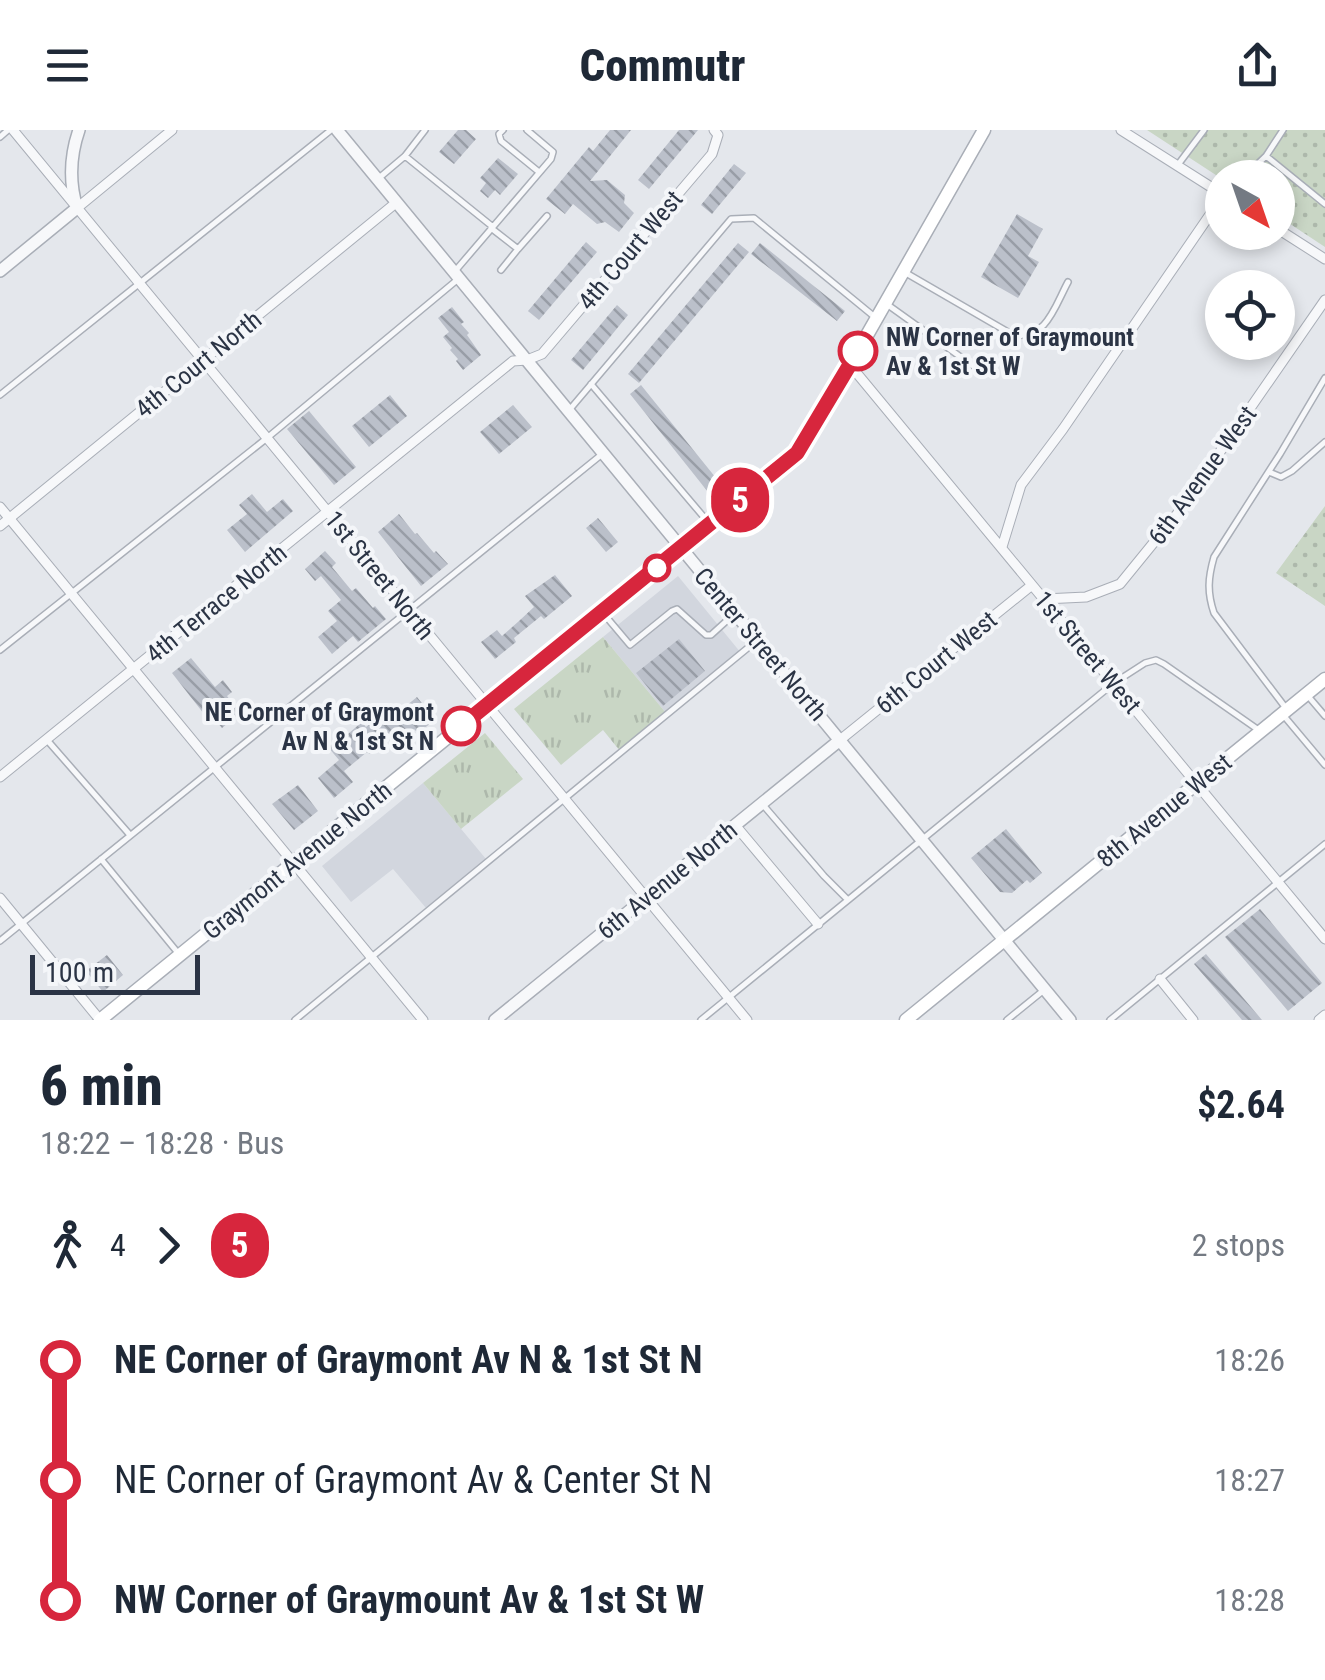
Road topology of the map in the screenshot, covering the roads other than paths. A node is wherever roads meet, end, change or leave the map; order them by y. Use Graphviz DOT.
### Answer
graph roads {
  1 [pos="10,130"];
  2 [pos="79,130"];
  3 [pos="172,130"];
  4 [pos="334,130"];
  5 [pos="425,130"];
  6 [pos="503,130"];
  7 [pos="527,130"];
  8 [pos="714,130"];
  9 [pos="984,130"];
  10 [pos="1121,130"];
  11 [pos="1203,130"];
  12 [pos="1283,130"];
  13 [pos="0,136"];
  14 [pos="405,156"];
  15 [pos="1266,156"];
  16 [pos="1262,160"];
  17 [pos="1177,166"];
  18 [pos="539,172"];
  19 [pos="378,180"];
  20 [pos="1205,185"];
  21 [pos="397,202"];
  22 [pos="1325,204"];
  23 [pos="77,208"];
  24 [pos="547,216"];
  25 [pos="1205,221"];
  26 [pos="492,228"];
  27 [pos="1295,240"];
  28 [pos="518,249"];
  29 [pos="1325,259"];
  30 [pos="500,270"];
  31 [pos="0,271"];
  32 [pos="904,272"];
  33 [pos="457,275"];
  34 [pos="1068,282"];
  35 [pos="140,284"];
  36 [pos="1325,300"];
  37 [pos="886,303"];
  38 [pos="877,318"];
  39 [pos="202,360"];
  40 [pos="528,360"];
  41 [pos="850,365"];
  42 [pos="983,373"];
  43 [pos="1325,378"];
  44 [pos="591,384"];
  45 [pos="0,395"];
  46 [pos="569,410"];
  47 [pos="267,438"];
  48 [pos="1325,442"];
  49 [pos="603,453"];
  50 [pos="1269,472"];
  51 [pos="0,507"];
  52 [pos="328,512"];
  53 [pos="10,518"];
  54 [pos="710,524"];
  55 [pos="0,526"];
  56 [pos="1002,547"];
  57 [pos="681,548"];
  58 [pos="1032,585"];
  59 [pos="71,592"];
  60 [pos="1044,599"];
  61 [pos="409,610"];
  62 [pos="602,612"];
  63 [pos="735,613"];
  64 [pos="758,640"];
  65 [pos="0,650"];
  66 [pos="134,669"];
  67 [pos="1325,679"];
  68 [pos="1114,683"];
  69 [pos="1307,694"];
  70 [pos="487,705"];
  71 [pos="1285,712"];
  72 [pos="1325,716"];
  73 [pos="1261,732"];
  74 [pos="46,740"];
  75 [pos="840,740"];
  76 [pos="1325,765"];
  77 [pos="215,767"];
  78 [pos="0,777"];
  79 [pos="1197,784"];
  80 [pos="564,799"];
  81 [pos="762,804"];
  82 [pos="735,825"];
  83 [pos="131,835"];
  84 [pos="922,840"];
  85 [pos="1325,844"];
  86 [pos="101,859"];
  87 [pos="294,862"];
  88 [pos="1278,882"];
  89 [pos="0,898"];
  90 [pos="646,898"];
  91 [pos="848,900"];
  92 [pos="21,924"];
  93 [pos="818,924"];
  94 [pos="1325,938"];
  95 [pos="1004,940"];
  96 [pos="0,941"];
  97 [pos="180,955"];
  98 [pos="372,957"];
  99 [pos="1160,979"];
  100 [pos="1044,990"];
  101 [pos="728,998"];
  102 [pos="1325,1015"];
  103 [pos="100,1020"];
  104 [pos="296,1020"];
  105 [pos="424,1020"];
  106 [pos="495,1020"];
  107 [pos="701,1020"];
  108 [pos="746,1020"];
  109 [pos="906,1020"];
  110 [pos="1007,1020"];
  111 [pos="1070,1020"];
  112 [pos="1110,1020"];
  113 [pos="1193,1020"];
  114 [pos="1319,1020"];
  1 -- 13 [label="lane"];
  1 -- 23 [label="street, 1st Street North"];
  2 -- 23 [label="street"];
  3 -- 23 [label="street"];
  4 -- 19 [label="street, Center Street North"];
  4 -- 35 [label="lane"];
  5 -- 14 [label="lane"];
  6 -- 18 [label="lane"];
  7 -- 18 [label="lane"];
  8 -- 40 [label="street, 4th Court West"];
  9 -- 32 [label="main road, Graymont Avenue North"];
  10 -- 17 [label="street"];
  11 -- 17 [label="lane"];
  12 -- 15 [label="lane"];
  14 -- 19 [label="lane"];
  14 -- 26 [label="lane"];
  15 -- 16 [label="lane"];
  15 -- 22 [label="lane"];
  17 -- 20 [label="street"];
  18 -- 26 [label="lane"];
  19 -- 21 [label="street, Center Street North"];
  21 -- 33 [label="street, Center Street North"];
  21 -- 39 [label="street, 4th Court North"];
  23 -- 31 [label="street"];
  23 -- 35 [label="street, 1st Street North"];
  24 -- 28 [label="lane"];
  25 -- 56 [label="street"];
  26 -- 28 [label="lane"];
  26 -- 33 [label="lane"];
  27 -- 29 [label="street"];
  28 -- 30 [label="lane"];
  32 -- 34 [label="lane"];
  32 -- 37 [label="main road, Graymont Avenue North"];
  33 -- 40 [label="street, Center Street North"];
  33 -- 47 [label="lane"];
  35 -- 39 [label="street, 1st Street North"];
  35 -- 45 [label="lane"];
  36 -- 60 [label="street, 6th Avenue West"];
  37 -- 38 [label="main road, Graymont Avenue North"];
  37 -- 42 [label="lane"];
  38 -- 41 [label="main road, Graymont Avenue North"];
  38 -- 44 [label="lane"];
  39 -- 47 [label="street, 1st Street North"];
  39 -- 53 [label="street, 4th Court North"];
  40 -- 46 [label="street, Center Street North"];
  40 -- 52 [label="street, 4th Terrace North"];
  41 -- 54 [label="main road, Graymont Avenue North"];
  41 -- 56 [label="street, 1st Street West"];
  43 -- 50 [label="lane"];
  44 -- 46 [label="lane"];
  44 -- 54 [label="lane"];
  46 -- 49 [label="street, Center Street North"];
  47 -- 52 [label="street, 1st Street North"];
  47 -- 59 [label="lane"];
  48 -- 50 [label="lane"];
  49 -- 57 [label="street, Center Street North"];
  49 -- 61 [label="lane"];
  50 -- 71 [label="lane"];
  51 -- 53 [label="street"];
  52 -- 61 [label="street, 1st Street North"];
  52 -- 66 [label="street, 4th Terrace North"];
  53 -- 55 [label="street, 4th Court North"];
  53 -- 59 [label="street"];
  54 -- 57 [label="main road, Graymont Avenue North"];
  56 -- 58 [label="street, 1st Street West"];
  57 -- 62 [label="main road, Graymont Avenue North"];
  57 -- 63 [label="street, Center Street North"];
  58 -- 60 [label="street, 1st Street West"];
  58 -- 75 [label="street, 6th Court West"];
  59 -- 65 [label="lane"];
  59 -- 66 [label="street"];
  60 -- 68 [label="street, 1st Street West"];
  61 -- 70 [label="street, 1st Street North"];
  61 -- 77 [label="lane"];
  62 -- 63 [label="lane"];
  62 -- 70 [label="main road, Graymont Avenue North"];
  63 -- 64 [label="street, Center Street North"];
  64 -- 75 [label="street, Center Street North"];
  64 -- 80 [label="lane"];
  66 -- 74 [label="street, 4th Terrace North"];
  66 -- 77 [label="street"];
  67 -- 69 [label="main road, 8th Avenue West"];
  68 -- 73 [label="lane"];
  68 -- 79 [label="street, 1st Street West"];
  68 -- 84 [label="lane"];
  69 -- 71 [label="main road, 8th Avenue West"];
  69 -- 72 [label="lane"];
  70 -- 80 [label="street, 1st Street North"];
  70 -- 87 [label="main road, Graymont Avenue North"];
  71 -- 73 [label="main road, 8th Avenue West"];
  71 -- 76 [label="lane"];
  73 -- 79 [label="main road, 8th Avenue West"];
  74 -- 78 [label="street, 4th Terrace North"];
  74 -- 83 [label="lane"];
  75 -- 81 [label="street, 6th Avenue North"];
  75 -- 84 [label="street, Center Street North"];
  77 -- 83 [label="lane"];
  77 -- 87 [label="street"];
  79 -- 88 [label="street, 1st Street West"];
  79 -- 95 [label="main road, 8th Avenue West"];
  80 -- 90 [label="street, 1st Street North"];
  80 -- 98 [label="lane"];
  81 -- 82 [label="street, 6th Avenue North"];
  81 -- 91 [label="lane"];
  82 -- 90 [label="street, 6th Avenue North"];
  82 -- 93 [label="street"];
  83 -- 86 [label="lane"];
  84 -- 91 [label="lane"];
  84 -- 95 [label="street, Center Street North"];
  85 -- 88 [label="lane"];
  86 -- 92 [label="lane"];
  86 -- 97 [label="lane"];
  87 -- 97 [label="main road, Graymont Avenue North"];
  87 -- 98 [label="street"];
  88 -- 94 [label="street, 1st Street West"];
  88 -- 99 [label="lane"];
  89 -- 92 [label="street"];
  90 -- 101 [label="street, 1st Street North"];
  90 -- 106 [label="street, 6th Avenue North"];
  91 -- 93 [label="lane"];
  92 -- 96 [label="lane"];
  92 -- 103 [label="street"];
  93 -- 101 [label="lane"];
  95 -- 100 [label="street, Center Street North"];
  95 -- 109 [label="main road, 8th Avenue West"];
  97 -- 103 [label="main road, Graymont Avenue North"];
  98 -- 104 [label="lane"];
  98 -- 105 [label="street"];
  99 -- 112 [label="lane"];
  99 -- 113 [label="street"];
  100 -- 110 [label="lane"];
  100 -- 111 [label="street, Center Street North"];
  101 -- 107 [label="lane"];
  101 -- 108 [label="street, 1st Street North"];
  102 -- 114 [label="street"];
}
